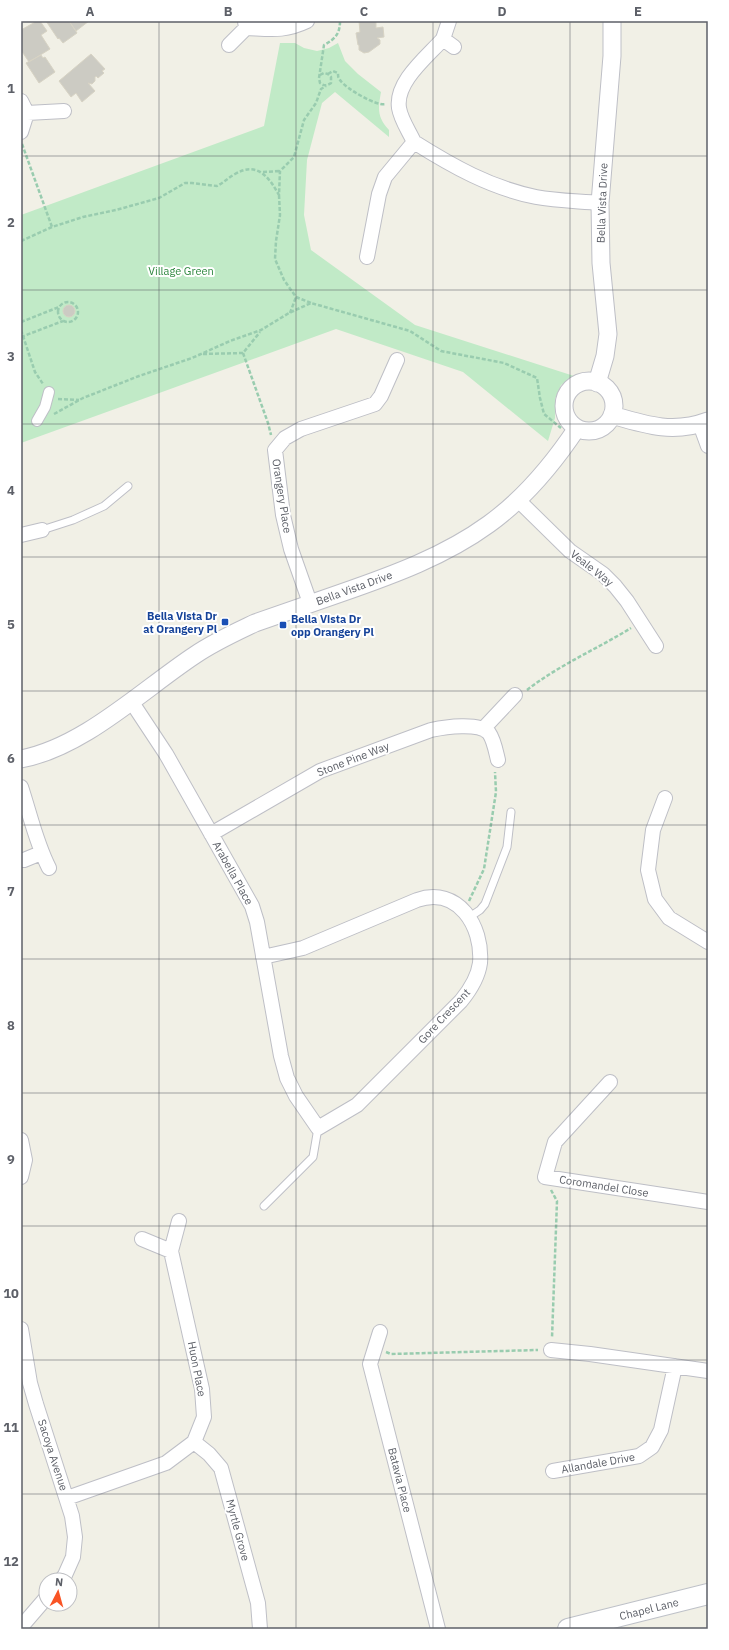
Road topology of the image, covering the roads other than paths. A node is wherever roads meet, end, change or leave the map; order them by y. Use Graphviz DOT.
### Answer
graph roads {
  1 [pos="306,21"];
  2 [pos="449,21"];
  3 [pos="612,21"];
  4 [pos="246,24"];
  5 [pos="229,45"];
  6 [pos="24,107"];
  7 [pos="64,111"];
  8 [pos="21,132"];
  9 [pos="414,142"];
  10 [pos="600,203"];
  11 [pos="367,256"];
  12 [pos="397,360"];
  13 [pos="597,383"];
  14 [pos="49,392"];
  15 [pos="612,415"];
  16 [pos="38,421"];
  17 [pos="704,422"];
  18 [pos="575,432"];
  19 [pos="708,446"];
  20 [pos="128,486"];
  21 [pos="518,500"];
  22 [pos="42,530"];
  23 [pos="21,535"];
  24 [pos="310,603"];
  25 [pos="656,646"];
  26 [pos="515,695"];
  27 [pos="131,701"];
  28 [pos="484,729"];
  29 [pos="21,759"];
  30 [pos="498,760"];
  31 [pos="21,787"];
  32 [pos="665,798"];
  33 [pos="511,812"];
  34 [pos="211,834"];
  35 [pos="41,853"];
  36 [pos="24,860"];
  37 [pos="49,868"];
  38 [pos="467,914"];
  39 [pos="708,942"];
  40 [pos="263,957"];
  41 [pos="610,1082"];
  42 [pos="318,1128"];
  43 [pos="21,1140"];
  44 [pos="21,1177"];
  45 [pos="708,1202"];
  46 [pos="264,1206"];
  47 [pos="179,1221"];
  48 [pos="142,1239"];
  49 [pos="171,1251"];
  50 [pos="21,1329"];
  51 [pos="380,1332"];
  52 [pos="551,1350"];
  53 [pos="675,1366"];
  54 [pos="708,1371"];
  55 [pos="194,1442"];
  56 [pos="553,1471"];
  57 [pos="67,1498"];
  58 [pos="66,1572"];
  59 [pos="708,1594"];
  60 [pos="38,1607"];
  61 [pos="21,1626"];
  62 [pos="260,1629"];
  63 [pos="438,1629"];
  64 [pos="568,1629"];
  1 -- 4 [label="street"];
  2 -- 9 [label="street"];
  3 -- 10 [label="street, Bella Vista Drive"];
  4 -- 5 [label="street"];
  6 -- 7 [label="street"];
  6 -- 8 [label="street"];
  9 -- 10 [label="street"];
  9 -- 11 [label="street"];
  10 -- 13 [label="street, Bella Vista Drive"];
  12 -- 24 [label="street, Orangery Place"];
  13 -- 15 [label="street"];
  13 -- 18 [label="street"];
  14 -- 16 [label="street"];
  15 -- 17 [label="street"];
  15 -- 18 [label="street"];
  17 -- 19 [label="street"];
  18 -- 21 [label="street, Bella Vista Drive"];
  20 -- 22 [label="lane"];
  21 -- 24 [label="street, Bella Vista Drive"];
  21 -- 25 [label="street, Veale Way"];
  22 -- 23 [label="street"];
  24 -- 27 [label="street, Bella Vista Drive"];
  26 -- 28 [label="street"];
  27 -- 29 [label="street, Bella Vista Drive"];
  27 -- 34 [label="street, Arabella Place"];
  28 -- 30 [label="street"];
  28 -- 34 [label="street, Stone Pine Way"];
  31 -- 35 [label="street"];
  32 -- 39 [label="street"];
  33 -- 38 [label="lane"];
  34 -- 40 [label="street, Arabella Place"];
  35 -- 36 [label="street"];
  35 -- 37 [label="street"];
  38 -- 40 [label="street"];
  38 -- 42 [label="street, Gore Crescent"];
  40 -- 42 [label="street, Arabella Place"];
  41 -- 45 [label="street, Coromandel Close"];
  42 -- 46 [label="lane"];
  43 -- 44 [label="street"];
  47 -- 49 [label="street, Huon Place"];
  48 -- 49 [label="street"];
  49 -- 55 [label="street, Huon Place"];
  50 -- 57 [label="street, Sacoya Avenue"];
  51 -- 63 [label="street, Batavia Place"];
  52 -- 53 [label="street"];
  53 -- 54 [label="street"];
  53 -- 56 [label="street, Allandale Drive"];
  55 -- 57 [label="street"];
  55 -- 62 [label="street, Myrtle Grove"];
  57 -- 58 [label="street, Sacoya Avenue"];
  59 -- 64 [label="main road, Chapel Lane"];
  60 -- 61 [label="street"];
}
